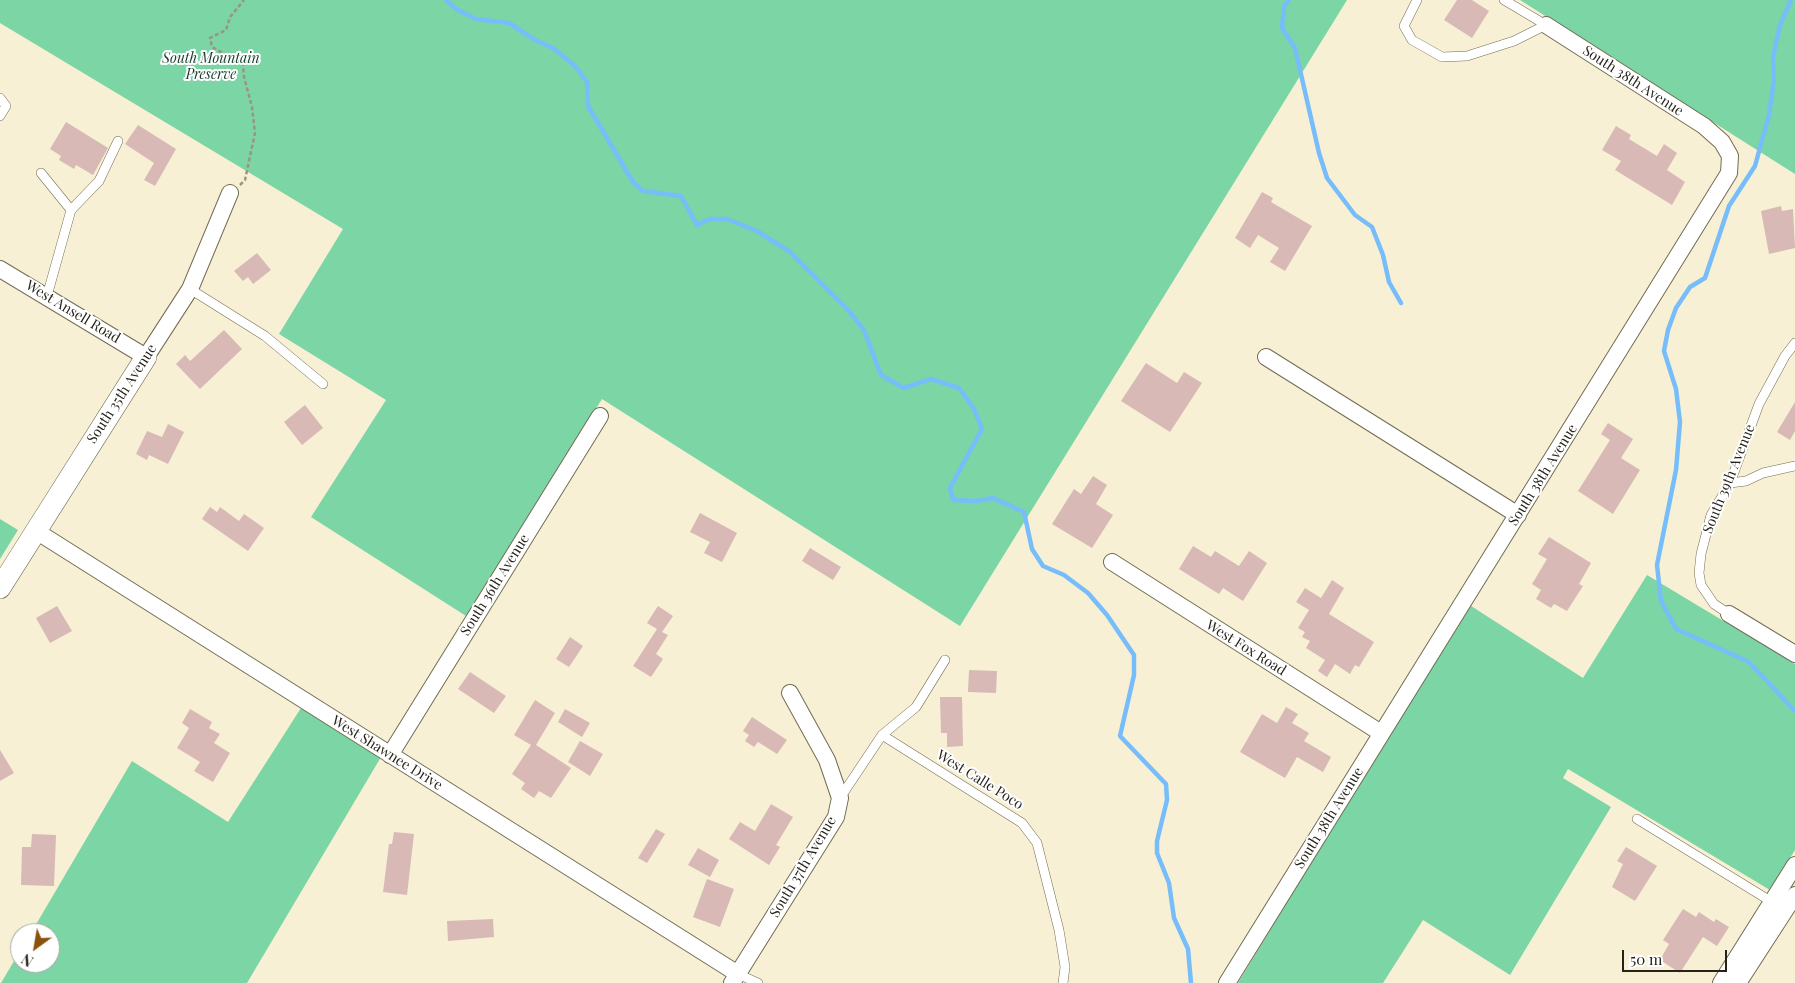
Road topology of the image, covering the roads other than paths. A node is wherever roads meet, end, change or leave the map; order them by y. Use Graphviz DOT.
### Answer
graph roads {
  1 [pos="1417,0"];
  2 [pos="1504,0"];
  3 [pos="1546,25"];
  4 [pos="0,98"];
  5 [pos="0,116"];
  6 [pos="118,141"];
  7 [pos="41,173"];
  8 [pos="230,193"];
  9 [pos="71,210"];
  10 [pos="0,268"];
  11 [pos="190,289"];
  12 [pos="47,296"];
  13 [pos="1795,343"];
  14 [pos="146,357"];
  15 [pos="1266,357"];
  16 [pos="323,384"];
  17 [pos="600,416"];
  18 [pos="1795,466"];
  19 [pos="1730,483"];
  20 [pos="1518,515"];
  21 [pos="36,531"];
  22 [pos="1112,562"];
  23 [pos="0,588"];
  24 [pos="1730,614"];
  25 [pos="1795,654"];
  26 [pos="944,660"];
  27 [pos="790,693"];
  28 [pos="1381,733"];
  29 [pos="882,735"];
  30 [pos="390,755"];
  31 [pos="840,798"];
  32 [pos="1637,819"];
  33 [pos="1795,865"];
  34 [pos="1795,895"];
  35 [pos="1784,908"];
  36 [pos="735,978"];
  37 [pos="758,983"];
  38 [pos="1062,983"];
  39 [pos="1227,983"];
  40 [pos="1721,983"];
  41 [pos="1738,983"];
  1 -- 3 [label="lane"];
  2 -- 3 [label="lane"];
  3 -- 20 [label="street, South 38th Avenue"];
  4 -- 5 [label="lane"];
  6 -- 9 [label="lane"];
  7 -- 9 [label="lane"];
  8 -- 11 [label="street, South 35th Avenue"];
  9 -- 12 [label="lane"];
  10 -- 12 [label="street, West Ansell Road"];
  11 -- 14 [label="street, South 35th Avenue"];
  11 -- 16 [label="lane"];
  12 -- 14 [label="street, West Ansell Road"];
  13 -- 19 [label="lane, South 39th Avenue"];
  14 -- 21 [label="street, South 35th Avenue"];
  15 -- 20 [label="street"];
  17 -- 30 [label="street, South 36th Avenue"];
  18 -- 19 [label="lane"];
  19 -- 24 [label="lane, South 39th Avenue"];
  20 -- 28 [label="street, South 38th Avenue"];
  21 -- 23 [label="street, South 35th Avenue"];
  21 -- 30 [label="street, West Shawnee Drive"];
  22 -- 28 [label="street, West Fox Road"];
  24 -- 25 [label="street, South 39th Avenue"];
  26 -- 29 [label="lane"];
  27 -- 31 [label="street"];
  28 -- 39 [label="street, South 38th Avenue"];
  29 -- 31 [label="lane"];
  29 -- 38 [label="lane, West Calle Poco"];
  30 -- 36 [label="street, West Shawnee Drive"];
  31 -- 36 [label="street, South 37th Avenue"];
  32 -- 35 [label="lane"];
  33 -- 35 [label="street"];
  34 -- 35 [label="street"];
  35 -- 40 [label="street"];
  35 -- 41 [label="street"];
  36 -- 37 [label="lane"];
}
